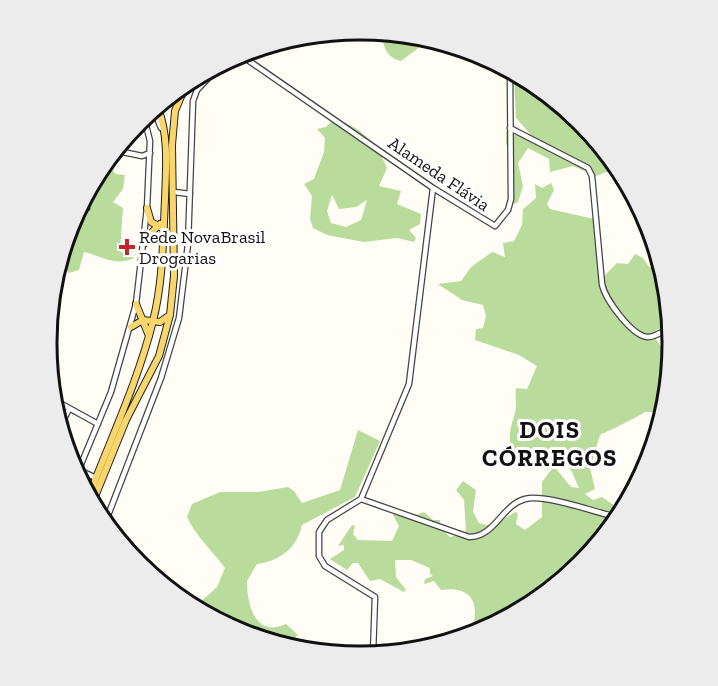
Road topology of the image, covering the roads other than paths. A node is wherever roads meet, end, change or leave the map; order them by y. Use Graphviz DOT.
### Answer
graph roads {
  1 [pos="250,61"];
  2 [pos="510,81"];
  3 [pos="202,84"];
  4 [pos="181,98"];
  5 [pos="159,117"];
  6 [pos="148,127"];
  7 [pos="510,128"];
  8 [pos="125,153"];
  9 [pos="150,153"];
  10 [pos="135,155"];
  11 [pos="149,165"];
  12 [pos="433,188"];
  13 [pos="174,192"];
  14 [pos="190,194"];
  15 [pos="147,208"];
  16 [pos="161,228"];
  17 [pos="174,242"];
  18 [pos="146,243"];
  19 [pos="136,304"];
  20 [pos="170,315"];
  21 [pos="143,320"];
  22 [pos="153,321"];
  23 [pos="168,324"];
  24 [pos="131,327"];
  25 [pos="177,327"];
  26 [pos="661,332"];
  27 [pos="149,336"];
  28 [pos="63,405"];
  29 [pos="69,409"];
  30 [pos="66,416"];
  31 [pos="98,424"];
  32 [pos="82,463"];
  33 [pos="87,475"];
  34 [pos="96,478"];
  35 [pos="93,486"];
  36 [pos="96,493"];
  37 [pos="361,499"];
  38 [pos="109,513"];
  39 [pos="608,515"];
  40 [pos="373,645"];
  1 -- 12 [label="street, Alameda Flávia"];
  2 -- 7 [label="street, Alameda Flávia"];
  3 -- 14 [label="street"];
  4 -- 13 [label="main road"];
  5 -- 16 [label="main road"];
  6 -- 9 [label="street"];
  7 -- 12 [label="street, Alameda Flávia"];
  7 -- 26 [label="street"];
  8 -- 10 [label="street"];
  9 -- 10 [label="street"];
  9 -- 11 [label="street"];
  10 -- 11 [label="street"];
  11 -- 15 [label="street"];
  12 -- 37 [label="street"];
  13 -- 14 [label="street"];
  13 -- 17 [label="main road"];
  14 -- 25 [label="street"];
  15 -- 16 [label="main road"];
  15 -- 18 [label="street"];
  16 -- 17 [label="main road"];
  16 -- 18 [label="main road"];
  16 -- 22 [label="main road"];
  17 -- 20 [label="main road"];
  18 -- 19 [label="street"];
  19 -- 21 [label="main road"];
  19 -- 24 [label="street"];
  20 -- 22 [label="main road"];
  20 -- 23 [label="main road"];
  21 -- 22 [label="main road"];
  21 -- 24 [label="main road"];
  21 -- 27 [label="main road"];
  22 -- 27 [label="main road"];
  23 -- 25 [label="street"];
  23 -- 36 [label="main road"];
  24 -- 31 [label="street"];
  25 -- 38 [label="street"];
  27 -- 34 [label="main road"];
  28 -- 29 [label="street"];
  29 -- 30 [label="street"];
  29 -- 31 [label="street"];
  31 -- 32 [label="street"];
  33 -- 34 [label="street"];
  34 -- 35 [label="main road"];
  37 -- 39 [label="street"];
  37 -- 40 [label="street"];
}
